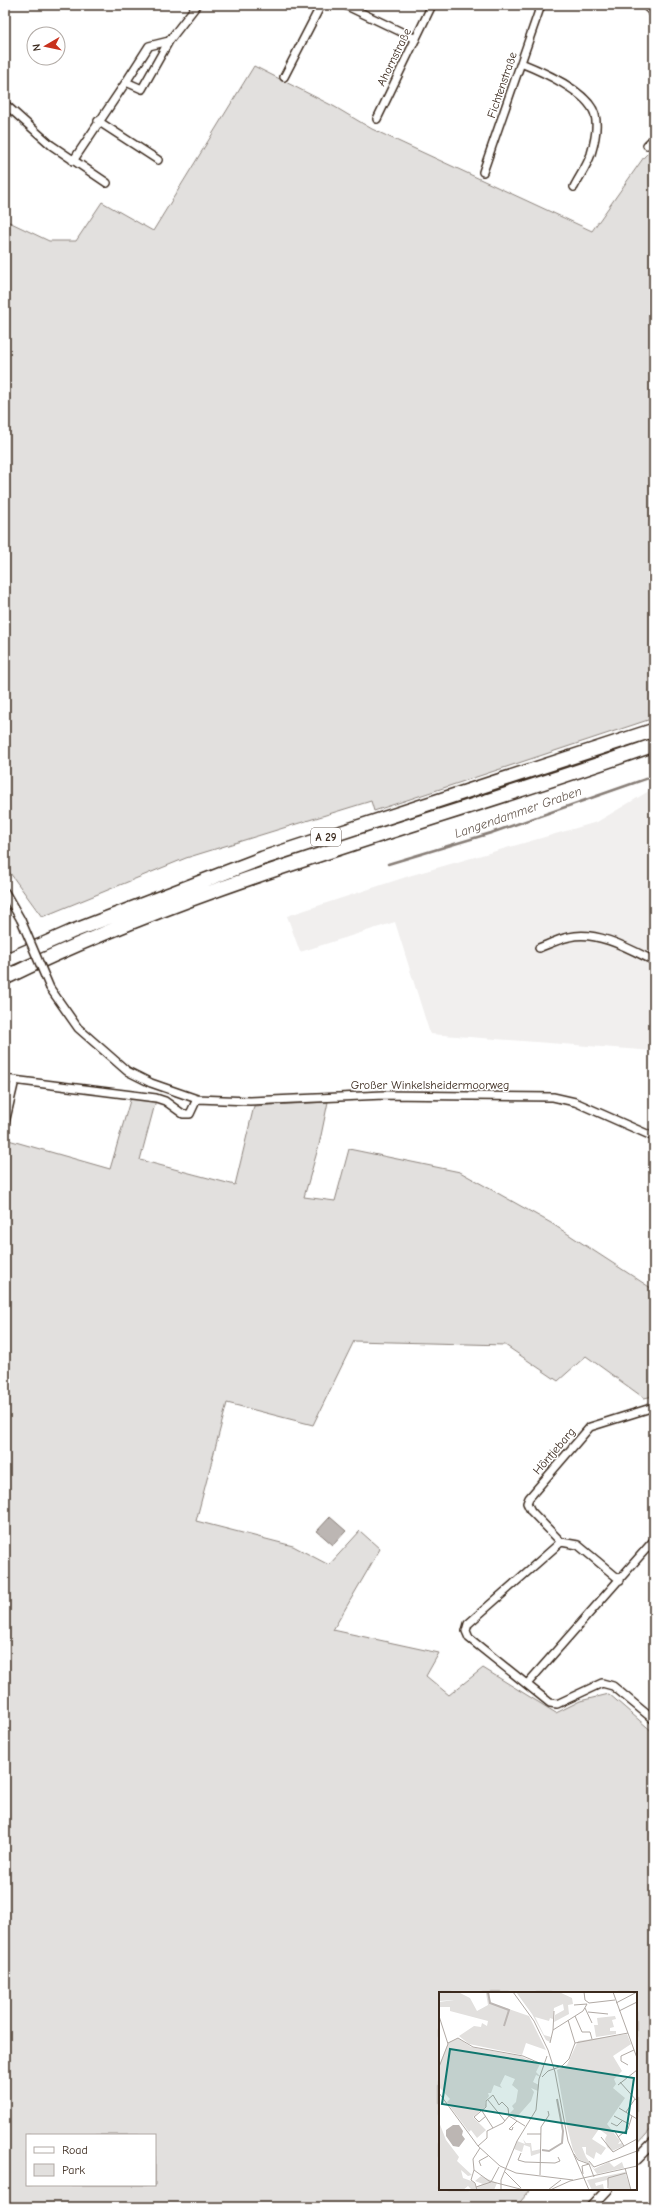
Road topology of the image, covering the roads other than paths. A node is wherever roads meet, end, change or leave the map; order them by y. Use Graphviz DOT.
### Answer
graph roads {
  1 [pos="197,5"];
  2 [pos="321,5"];
  3 [pos="345,5"];
  4 [pos="432,5"];
  5 [pos="541,5"];
  6 [pos="645,5"];
  7 [pos="654,14"];
  8 [pos="416,39"];
  9 [pos="169,41"];
  10 [pos="521,63"];
  11 [pos="284,77"];
  12 [pos="126,82"];
  13 [pos="5,104"];
  14 [pos="377,119"];
  15 [pos="98,121"];
  16 [pos="654,138"];
  17 [pos="646,145"];
  18 [pos="158,160"];
  19 [pos="73,161"];
  20 [pos="484,172"];
  21 [pos="107,183"];
  22 [pos="574,187"];
  23 [pos="654,730"];
  24 [pos="654,745"];
  25 [pos="5,892"];
  26 [pos="539,948"];
  27 [pos="5,961"];
  28 [pos="654,961"];
  29 [pos="5,978"];
  30 [pos="5,1079"];
  31 [pos="16,1080"];
  32 [pos="198,1099"];
  33 [pos="5,1123"];
  34 [pos="654,1137"];
  35 [pos="654,1408"];
  36 [pos="654,1540"];
  37 [pos="561,1542"];
  38 [pos="620,1580"];
  39 [pos="527,1684"];
  40 [pos="654,1720"];
  41 [pos="654,2142"];
  42 [pos="637,2159"];
  43 [pos="607,2190"];
  44 [pos="591,2207"];
  1 -- 9 [label="street"];
  2 -- 11 [label="street"];
  3 -- 8 [label="street"];
  4 -- 8 [label="street, Ahornstraße"];
  5 -- 10 [label="street, Fichtenstraße"];
  6 -- 7 [label="street"];
  8 -- 14 [label="street, Ahornstraße"];
  9 -- 12 [label="street"];
  9 -- 12 [label="street"];
  10 -- 20 [label="street, Fichtenstraße"];
  10 -- 22 [label="street"];
  12 -- 15 [label="street"];
  13 -- 19 [label="street"];
  15 -- 18 [label="street"];
  15 -- 19 [label="street"];
  16 -- 17 [label="street"];
  19 -- 21 [label="street"];
  23 -- 27 [label="highway, A 29"];
  24 -- 29 [label="highway, A 29"];
  25 -- 32 [label="street, Großer Winkelsheidermoorweg, bridge"];
  26 -- 28 [label="street"];
  30 -- 31 [label="street"];
  31 -- 32 [label="street"];
  31 -- 33 [label="street"];
  32 -- 34 [label="street, Großer Winkelsheidermoorweg"];
  35 -- 37 [label="street, Höntjebarg"];
  36 -- 38 [label="street"];
  37 -- 38 [label="street"];
  37 -- 39 [label="street"];
  38 -- 39 [label="street"];
  39 -- 40 [label="street"];
  41 -- 42 [label="street"];
  43 -- 44 [label="street"];
}
